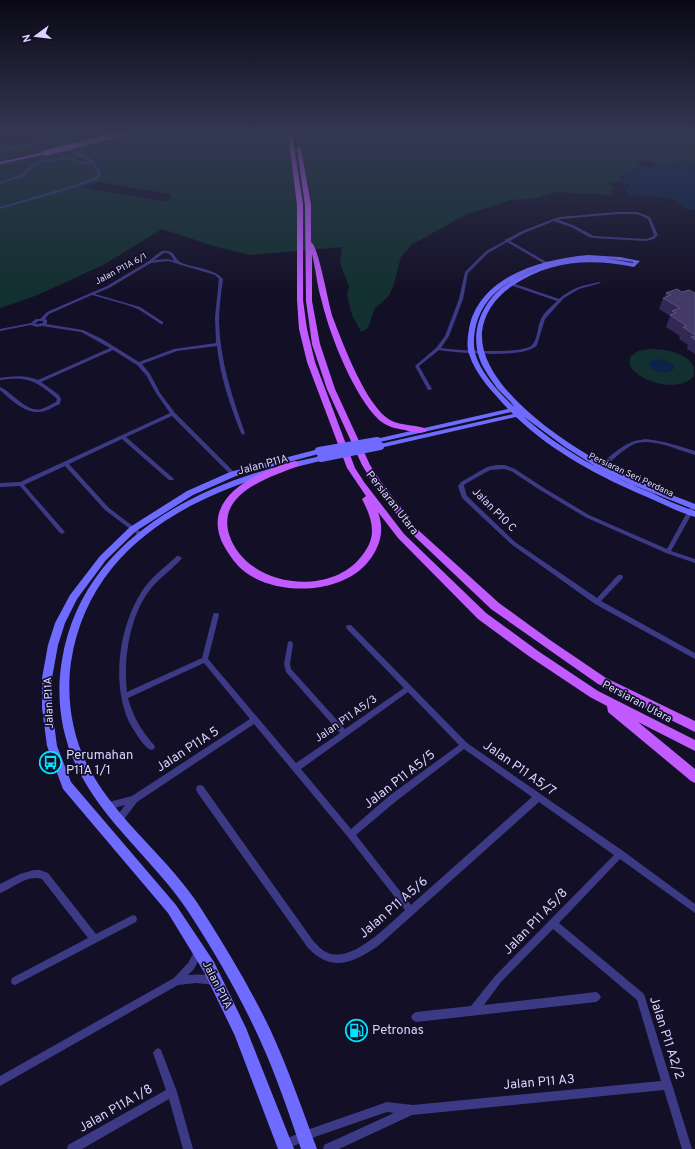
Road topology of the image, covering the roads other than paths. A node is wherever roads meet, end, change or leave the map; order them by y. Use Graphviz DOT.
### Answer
graph roads {
  1 [pos="73,187"];
  2 [pos="301,187"];
  3 [pos="303,187"];
  4 [pos="0,208"];
  5 [pos="554,220"];
  6 [pos="308,239"];
  7 [pos="506,240"];
  8 [pos="150,262"];
  9 [pos="178,262"];
  10 [pos="548,265"];
  11 [pos="599,283"];
  12 [pos="511,284"];
  13 [pos="91,294"];
  14 [pos="559,300"];
  15 [pos="42,319"];
  16 [pos="162,323"];
  17 [pos="32,324"];
  18 [pos="42,325"];
  19 [pos="0,330"];
  20 [pos="219,344"];
  21 [pos="113,348"];
  22 [pos="438,349"];
  23 [pos="472,352"];
  24 [pos="480,352"];
  25 [pos="139,364"];
  26 [pos="0,379"];
  27 [pos="40,381"];
  28 [pos="0,388"];
  29 [pos="430,389"];
  30 [pos="518,411"];
  31 [pos="173,414"];
  32 [pos="424,430"];
  33 [pos="243,433"];
  34 [pos="123,437"];
  35 [pos="379,443"];
  36 [pos="695,453"];
  37 [pos="320,455"];
  38 [pos="66,464"];
  39 [pos="295,464"];
  40 [pos="601,467"];
  41 [pos="233,474"];
  42 [pos="171,480"];
  43 [pos="0,484"];
  44 [pos="21,484"];
  45 [pos="361,484"];
  46 [pos="693,510"];
  47 [pos="137,531"];
  48 [pos="62,532"];
  49 [pos="668,552"];
  50 [pos="179,558"];
  51 [pos="695,561"];
  52 [pos="620,576"];
  53 [pos="597,602"];
  54 [pos="216,615"];
  55 [pos="349,627"];
  56 [pos="290,644"];
  57 [pos="695,656"];
  58 [pos="204,660"];
  59 [pos="409,688"];
  60 [pos="594,694"];
  61 [pos="124,696"];
  62 [pos="255,720"];
  63 [pos="695,727"];
  64 [pos="344,734"];
  65 [pos="464,745"];
  66 [pos="695,746"];
  67 [pos="151,747"];
  68 [pos="296,768"];
  69 [pos="695,777"];
  70 [pos="200,789"];
  71 [pos="538,797"];
  72 [pos="134,799"];
  73 [pos="108,806"];
  74 [pos="119,819"];
  75 [pos="350,834"];
  76 [pos="620,854"];
  77 [pos="0,889"];
  78 [pos="695,909"];
  79 [pos="410,910"];
  80 [pos="133,919"];
  81 [pos="553,923"];
  82 [pos="94,940"];
  83 [pos="199,951"];
  84 [pos="15,981"];
  85 [pos="177,981"];
  86 [pos="215,981"];
  87 [pos="596,997"];
  88 [pos="473,1011"];
  89 [pos="416,1017"];
  90 [pos="158,1053"];
  91 [pos="0,1080"];
  92 [pos="667,1085"];
  93 [pos="172,1092"];
  94 [pos="413,1110"];
  95 [pos="307,1142"];
  96 [pos="286,1147"];
  97 [pos="72,1149"];
  98 [pos="188,1149"];
  99 [pos="328,1149"];
  100 [pos="687,1149"];
  1 -- 4 [label="street"];
  2 -- 45 [label="main road, Persiaran Utara"];
  3 -- 6 [label="main road, Persiaran Utara"];
  5 -- 5 [label="street"];
  5 -- 7 [label="street"];
  6 -- 32 [label="main road"];
  6 -- 63 [label="main road, Persiaran Utara"];
  7 -- 10 [label="street"];
  7 -- 22 [label="street"];
  8 -- 9 [label="street, Jalan P11A 6/1"];
  8 -- 9 [label="street"];
  8 -- 13 [label="street, Jalan P11A 6/1"];
  9 -- 20 [label="street, Jalan P11A 6/1"];
  10 -- 10 [label="street, Persiaran Seri Perdana"];
  10 -- 12 [label="street, Persiaran Seri Perdana"];
  10 -- 23 [label="street, Persiaran Seri Perdana"];
  11 -- 14 [label="street"];
  12 -- 14 [label="street"];
  12 -- 24 [label="street, Persiaran Seri Perdana"];
  13 -- 15 [label="street, Jalan P11A 6/1"];
  13 -- 16 [label="street"];
  14 -- 24 [label="street"];
  15 -- 17 [label="street, Jalan P11A 6/1"];
  15 -- 18 [label="street"];
  17 -- 18 [label="street"];
  17 -- 19 [label="street"];
  18 -- 21 [label="street"];
  20 -- 25 [label="street"];
  20 -- 33 [label="street, Jalan P11A 6/1"];
  21 -- 25 [label="street"];
  21 -- 27 [label="street"];
  22 -- 23 [label="street"];
  22 -- 29 [label="street"];
  23 -- 24 [label="street"];
  23 -- 30 [label="street, Persiaran Seri Perdana"];
  24 -- 30 [label="street, Persiaran Seri Perdana"];
  25 -- 31 [label="street"];
  26 -- 27 [label="street"];
  27 -- 28 [label="street"];
  30 -- 32 [label="street, Jalan P11A"];
  30 -- 35 [label="street, Jalan P11A"];
  30 -- 40 [label="street, Persiaran Seri Perdana"];
  30 -- 46 [label="street, Persiaran Seri Perdana"];
  31 -- 34 [label="street"];
  31 -- 41 [label="street"];
  32 -- 35 [label="street, Jalan P11A"];
  34 -- 38 [label="street"];
  34 -- 42 [label="street"];
  35 -- 37 [label="street, Jalan P11A, bridge"];
  36 -- 40 [label="street"];
  37 -- 39 [label="street, Jalan P11A"];
  37 -- 41 [label="street, Jalan P11A"];
  38 -- 44 [label="street"];
  38 -- 47 [label="street"];
  39 -- 45 [label="main road"];
  39 -- 47 [label="street, Jalan P11A"];
  40 -- 46 [label="street, Persiaran Seri Perdana"];
  41 -- 47 [label="street, Jalan P11A"];
  43 -- 44 [label="street"];
  44 -- 48 [label="street"];
  45 -- 60 [label="main road, Persiaran Utara"];
  46 -- 49 [label="street"];
  47 -- 73 [label="street, Jalan P11A"];
  47 -- 83 [label="street, Jalan P11A"];
  49 -- 51 [label="street, Jalan P10 C"];
  49 -- 53 [label="street, Jalan P10 C"];
  50 -- 61 [label="street"];
  52 -- 53 [label="street"];
  53 -- 57 [label="street, Jalan P10 C"];
  54 -- 58 [label="street"];
  55 -- 59 [label="street, Jalan P11 A5/7"];
  56 -- 64 [label="street"];
  58 -- 61 [label="street"];
  58 -- 62 [label="street"];
  59 -- 64 [label="street, Jalan P11 A5/3"];
  59 -- 65 [label="street, Jalan P11 A5/7"];
  60 -- 66 [label="main road, Persiaran Utara"];
  60 -- 69 [label="main road"];
  61 -- 67 [label="street"];
  62 -- 68 [label="street"];
  62 -- 72 [label="street, Jalan P11A 5"];
  64 -- 68 [label="street, Jalan P11 A5/3"];
  65 -- 71 [label="street, Jalan P11 A5/7"];
  65 -- 75 [label="street, Jalan P11 A5/5"];
  68 -- 75 [label="street"];
  70 -- 79 [label="street, Jalan P11 A5/6"];
  71 -- 76 [label="street, Jalan P11 A5/7"];
  71 -- 79 [label="street, Jalan P11 A5/6"];
  72 -- 73 [label="street, Jalan P11A 5"];
  72 -- 74 [label="street, Jalan P11A 5"];
  73 -- 74 [label="street, Jalan P11A"];
  74 -- 95 [label="street, Jalan P11A"];
  75 -- 79 [label="street"];
  76 -- 78 [label="street, Jalan P11 A5/7"];
  76 -- 81 [label="street, Jalan P11 A5/8"];
  77 -- 82 [label="street"];
  80 -- 82 [label="street"];
  81 -- 88 [label="street, Jalan P11 A5/8"];
  81 -- 92 [label="street, Jalan P11 A2/2"];
  82 -- 84 [label="street"];
  83 -- 85 [label="street"];
  83 -- 86 [label="street, Jalan P11A"];
  85 -- 86 [label="street"];
  85 -- 91 [label="street"];
  86 -- 96 [label="street, Jalan P11A"];
  87 -- 88 [label="street"];
  88 -- 89 [label="street"];
  90 -- 93 [label="street"];
  92 -- 94 [label="street, Jalan P11 A3"];
  92 -- 100 [label="street, Jalan P11 A2/2"];
  93 -- 97 [label="street, Jalan P11A 1/8"];
  93 -- 98 [label="street"];
  94 -- 95 [label="street, Jalan P11 A3"];
  94 -- 99 [label="street, Jalan P11 A3"];
  95 -- 96 [label="street, Jalan P11 A3"];
}
